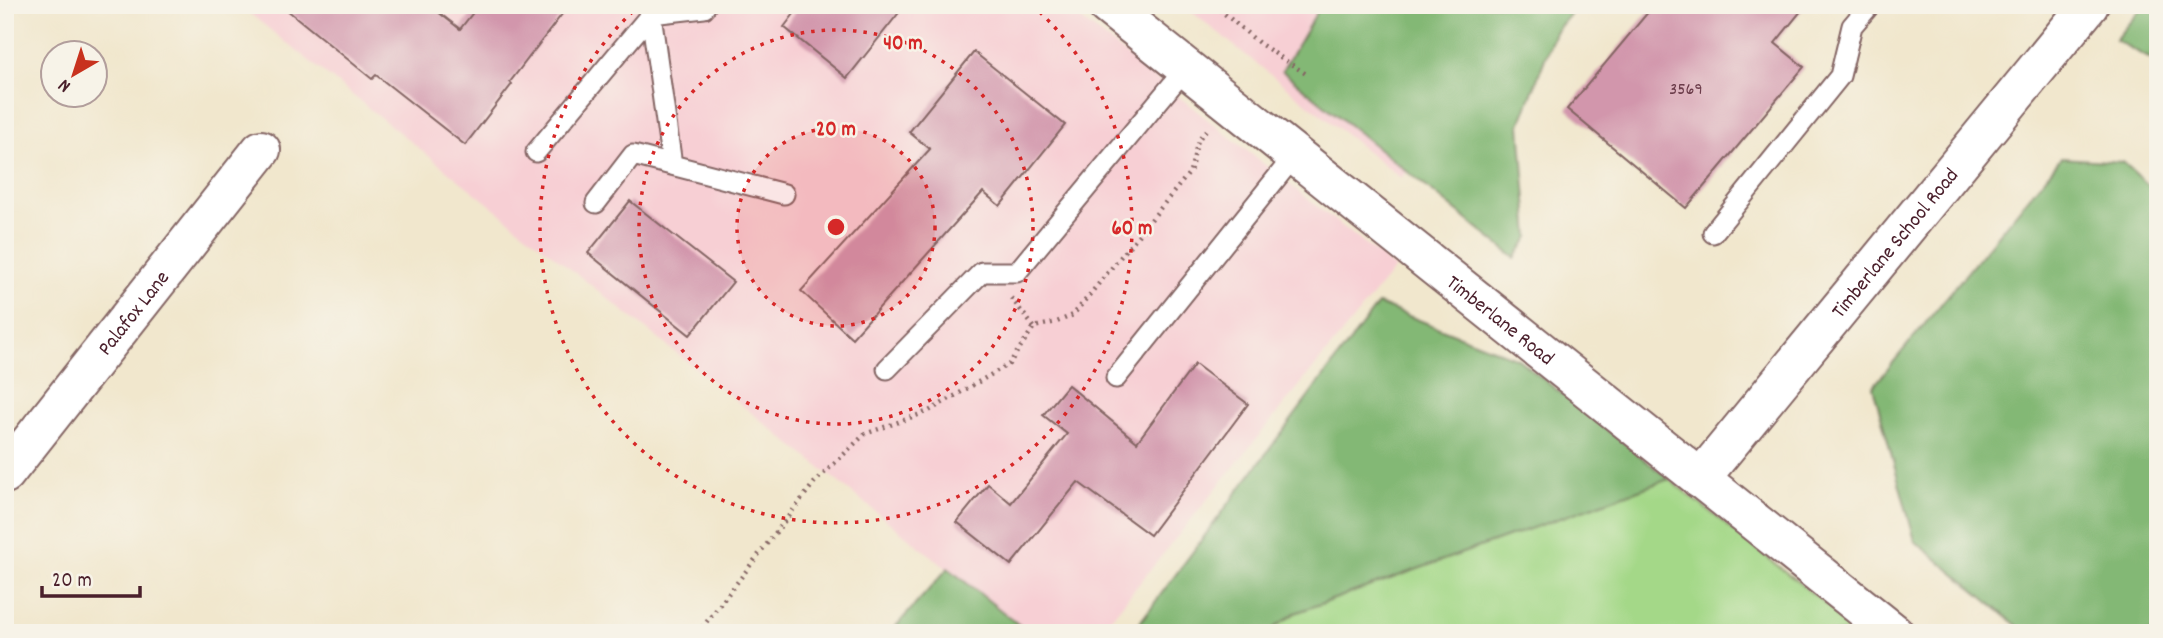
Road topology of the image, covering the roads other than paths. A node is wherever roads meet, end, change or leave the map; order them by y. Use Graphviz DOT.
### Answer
graph roads {
  1 [pos="706,5"];
  2 [pos="1107,5"];
  3 [pos="1870,5"];
  4 [pos="2089,5"];
  5 [pos="652,15"];
  6 [pos="1186,68"];
  7 [pos="261,150"];
  8 [pos="536,152"];
  9 [pos="1295,155"];
  10 [pos="672,165"];
  11 [pos="784,194"];
  12 [pos="596,203"];
  13 [pos="1713,233"];
  14 [pos="887,369"];
  15 [pos="1116,378"];
  16 [pos="5,474"];
  17 [pos="1700,479"];
  18 [pos="1894,633"];
  1 -- 5 [label="lane"];
  2 -- 6 [label="street, Timberlane Road"];
  3 -- 13 [label="lane"];
  4 -- 17 [label="street, Timberlane School Road"];
  5 -- 8 [label="lane"];
  5 -- 10 [label="lane"];
  6 -- 9 [label="street, Timberlane Road"];
  6 -- 14 [label="lane"];
  7 -- 16 [label="street, Palafox Lane"];
  9 -- 15 [label="lane"];
  9 -- 17 [label="street, Timberlane Road"];
  10 -- 11 [label="lane"];
  10 -- 12 [label="lane"];
  17 -- 18 [label="street, Timberlane Road"];
}
